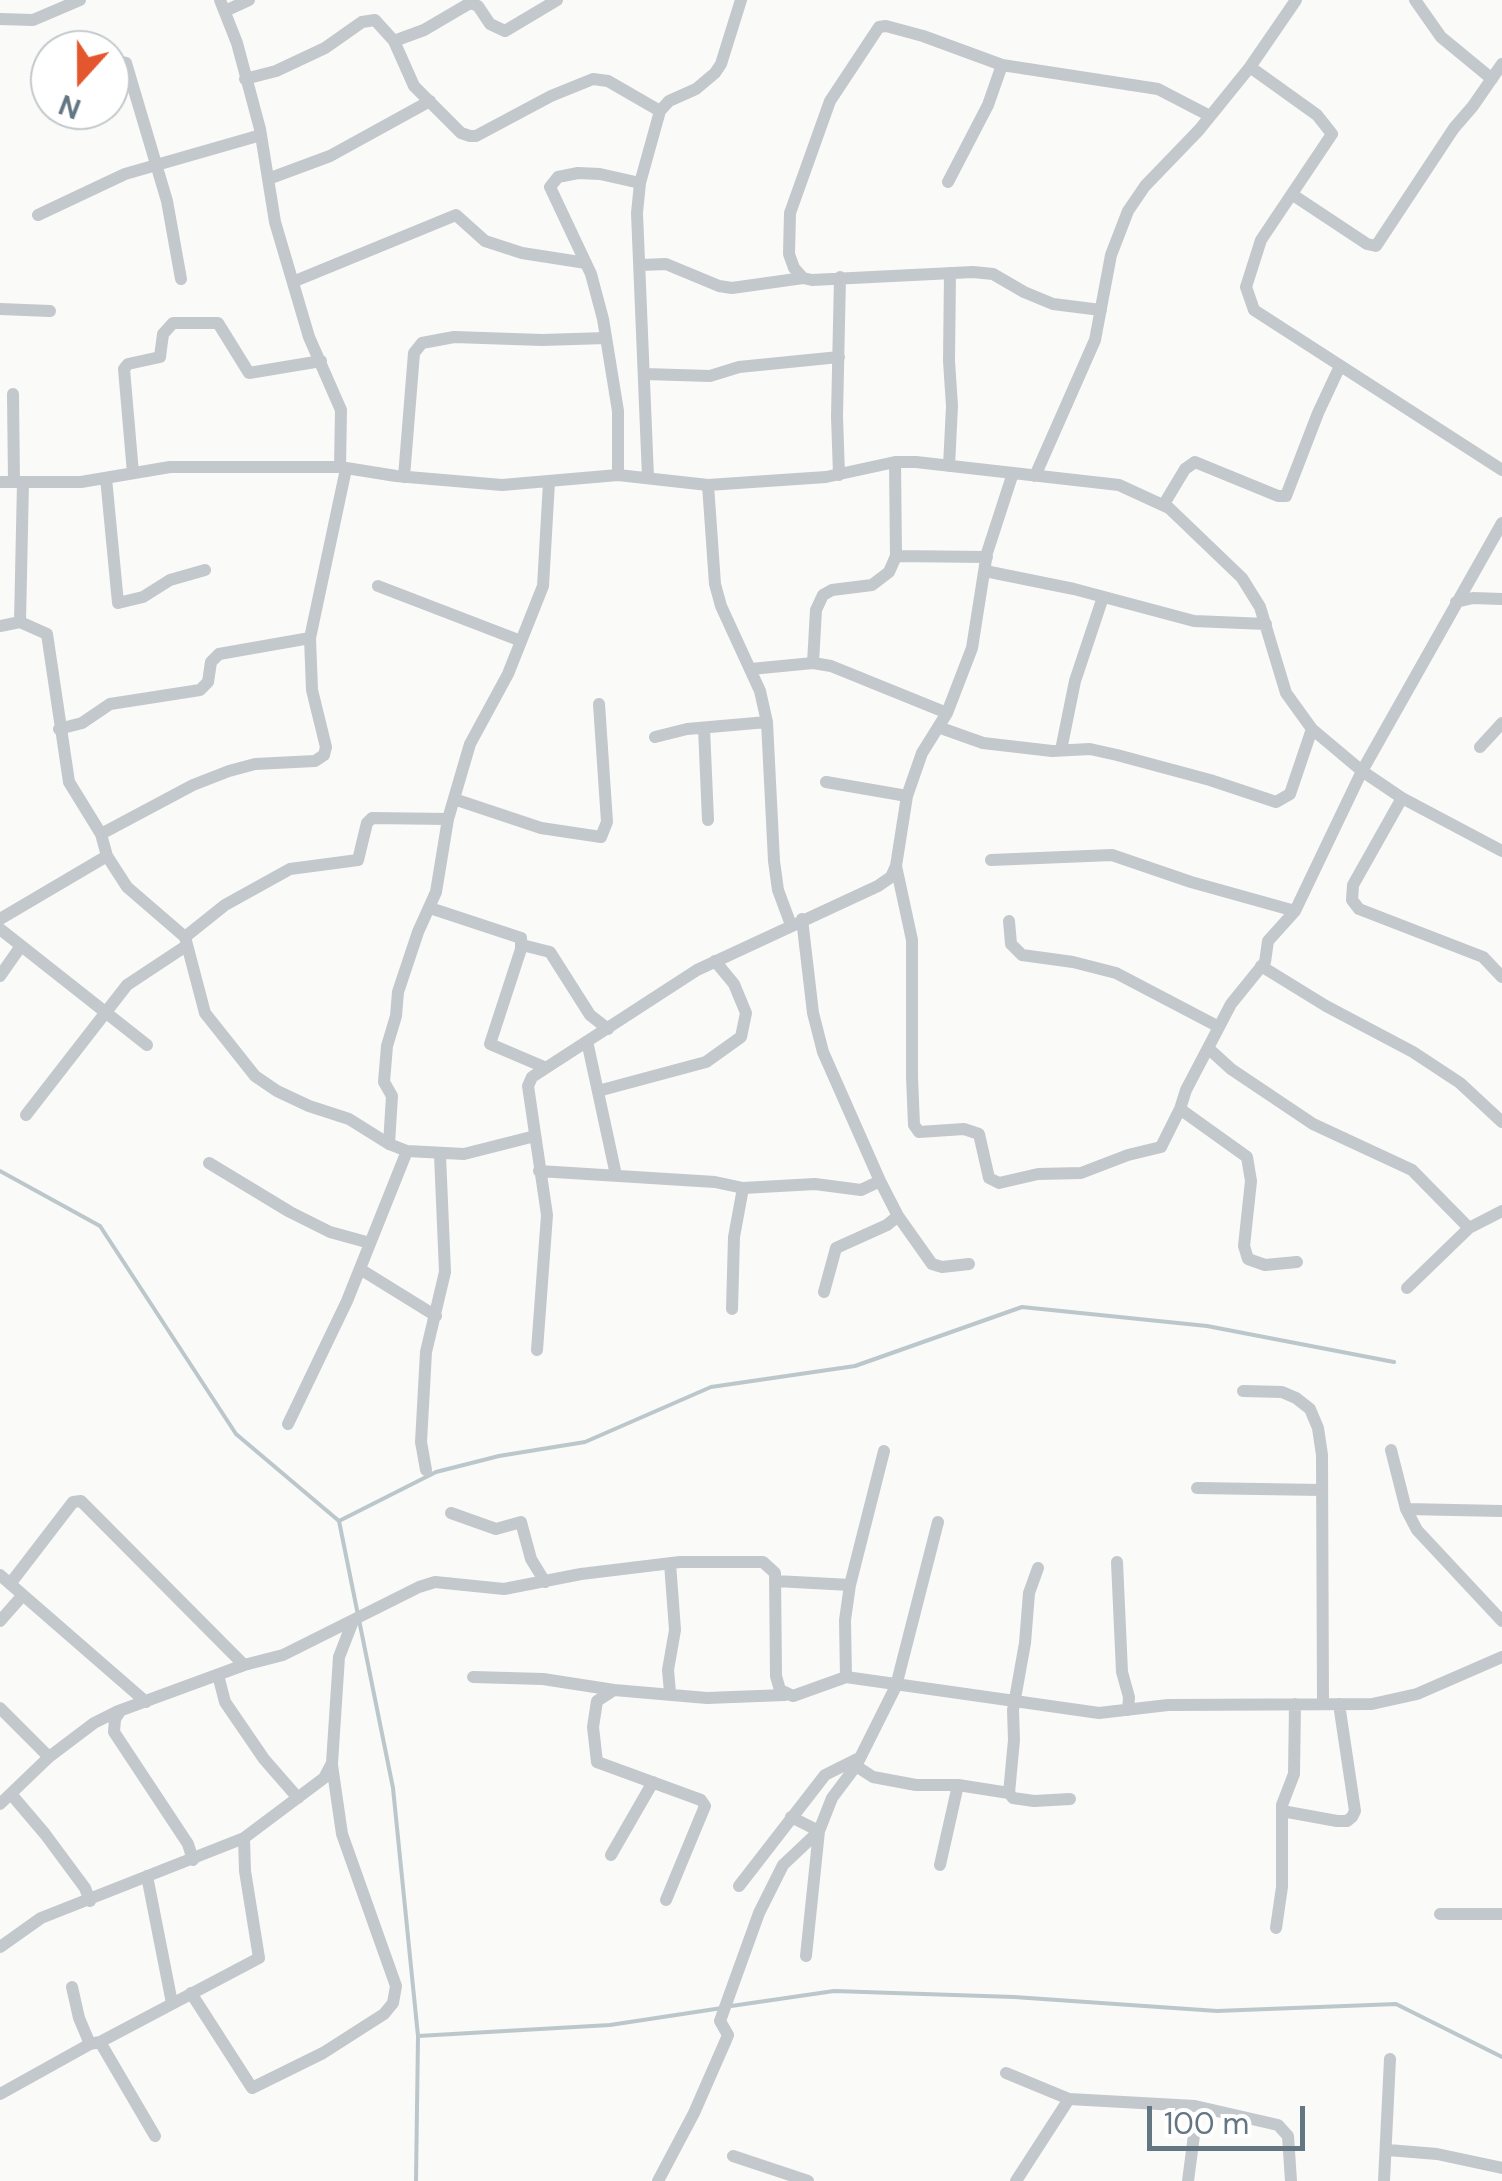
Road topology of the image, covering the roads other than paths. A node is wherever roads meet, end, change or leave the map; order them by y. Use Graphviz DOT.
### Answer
graph roads {
  1 [pos="80,0"];
  2 [pos="249,0"];
  3 [pos="557,0"];
  4 [pos="741,0"];
  5 [pos="1296,0"];
  6 [pos="1415,0"];
  7 [pos="222,6"];
  8 [pos="0,19"];
  9 [pos="394,41"];
  10 [pos="1502,64"];
  11 [pos="1002,66"];
  12 [pos="1250,67"];
  13 [pos="130,76"];
  14 [pos="246,79"];
  15 [pos="1492,79"];
  16 [pos="430,101"];
  17 [pos="660,111"];
  18 [pos="1210,116"];
  19 [pos="261,136"];
  20 [pos="157,165"];
  21 [pos="268,179"];
  22 [pos="948,182"];
  23 [pos="640,183"];
  24 [pos="1293,195"];
  25 [pos="38,215"];
  26 [pos="586,263"];
  27 [pos="641,265"];
  28 [pos="950,272"];
  29 [pos="840,277"];
  30 [pos="803,278"];
  31 [pos="181,279"];
  32 [pos="295,282"];
  33 [pos="0,309"];
  34 [pos="1101,310"];
  35 [pos="50,312"];
  36 [pos="606,338"];
  37 [pos="839,357"];
  38 [pos="321,361"];
  39 [pos="1340,366"];
  40 [pos="645,374"];
  41 [pos="13,394"];
  42 [pos="895,462"];
  43 [pos="949,466"];
  44 [pos="343,468"];
  45 [pos="1502,470"];
  46 [pos="133,473"];
  47 [pos="1013,473"];
  48 [pos="618,475"];
  49 [pos="840,475"];
  50 [pos="404,476"];
  51 [pos="1035,476"];
  52 [pos="648,477"];
  53 [pos="106,478"];
  54 [pos="12,482"];
  55 [pos="549,482"];
  56 [pos="708,484"];
  57 [pos="1164,504"];
  58 [pos="1502,524"];
  59 [pos="896,556"];
  60 [pos="986,564"];
  61 [pos="204,570"];
  62 [pos="378,586"];
  63 [pos="1103,597"];
  64 [pos="1502,599"];
  65 [pos="1456,602"];
  66 [pos="20,622"];
  67 [pos="1266,624"];
  68 [pos="0,626"];
  69 [pos="310,638"];
  70 [pos="521,641"];
  71 [pos="813,663"];
  72 [pos="751,669"];
  73 [pos="600,704"];
  74 [pos="948,714"];
  75 [pos="768,722"];
  76 [pos="1502,723"];
  77 [pos="938,727"];
  78 [pos="704,728"];
  79 [pos="59,729"];
  80 [pos="1312,729"];
  81 [pos="655,736"];
  82 [pos="1480,746"];
  83 [pos="1060,750"];
  84 [pos="1362,771"];
  85 [pos="826,782"];
  86 [pos="907,796"];
  87 [pos="454,798"];
  88 [pos="1402,798"];
  89 [pos="448,819"];
  90 [pos="708,820"];
  91 [pos="101,834"];
  92 [pos="1502,851"];
  93 [pos="107,856"];
  94 [pos="991,860"];
  95 [pos="896,866"];
  96 [pos="430,908"];
  97 [pos="1295,911"];
  98 [pos="0,919"];
  99 [pos="796,922"];
  100 [pos="1008,922"];
  101 [pos="0,929"];
  102 [pos="185,941"];
  103 [pos="522,945"];
  104 [pos="21,946"];
  105 [pos="714,962"];
  106 [pos="1262,966"];
  107 [pos="0,976"];
  108 [pos="1502,977"];
  109 [pos="105,1014"];
  110 [pos="1219,1027"];
  111 [pos="608,1028"];
  112 [pos="587,1041"];
  113 [pos="147,1045"];
  114 [pos="1208,1048"];
  115 [pos="544,1067"];
  116 [pos="598,1091"];
  117 [pos="1180,1110"];
  118 [pos="26,1115"];
  119 [pos="1502,1122"];
  120 [pos="535,1136"];
  121 [pos="389,1144"];
  122 [pos="407,1151"];
  123 [pos="440,1155"];
  124 [pos="209,1162"];
  125 [pos="539,1170"];
  126 [pos="616,1175"];
  127 [pos="880,1181"];
  128 [pos="744,1188"];
  129 [pos="1502,1210"];
  130 [pos="898,1216"];
  131 [pos="1470,1228"];
  132 [pos="370,1243"];
  133 [pos="1296,1262"];
  134 [pos="969,1264"];
  135 [pos="360,1269"];
  136 [pos="1408,1288"];
  137 [pos="824,1292"];
  138 [pos="732,1308"];
  139 [pos="436,1316"];
  140 [pos="537,1350"];
  141 [pos="1243,1390"];
  142 [pos="288,1424"];
  143 [pos="1392,1450"];
  144 [pos="884,1451"];
  145 [pos="426,1470"];
  146 [pos="1197,1488"];
  147 [pos="1322,1490"];
  148 [pos="1406,1509"];
  149 [pos="1502,1511"];
  150 [pos="452,1512"];
  151 [pos="938,1522"];
  152 [pos="1117,1562"];
  153 [pos="670,1563"];
  154 [pos="1038,1568"];
  155 [pos="5,1580"];
  156 [pos="776,1581"];
  157 [pos="546,1582"];
  158 [pos="850,1585"];
  159 [pos="23,1595"];
  160 [pos="0,1620"];
  161 [pos="1502,1620"];
  162 [pos="354,1621"];
  163 [pos="1502,1658"];
  164 [pos="244,1665"];
  165 [pos="218,1674"];
  166 [pos="473,1677"];
  167 [pos="846,1677"];
  168 [pos="896,1686"];
  169 [pos="614,1690"];
  170 [pos="670,1692"];
  171 [pos="786,1695"];
  172 [pos="1017,1700"];
  173 [pos="146,1702"];
  174 [pos="1294,1704"];
  175 [pos="1323,1704"];
  176 [pos="1339,1704"];
  177 [pos="0,1708"];
  178 [pos="122,1710"];
  179 [pos="1128,1710"];
  180 [pos="49,1757"];
  181 [pos="332,1762"];
  182 [pos="858,1762"];
  183 [pos="653,1782"];
  184 [pos="958,1784"];
  185 [pos="1009,1793"];
  186 [pos="298,1798"];
  187 [pos="6,1799"];
  188 [pos="1070,1799"];
  189 [pos="1282,1812"];
  190 [pos="791,1818"];
  191 [pos="818,1832"];
  192 [pos="244,1838"];
  193 [pos="611,1855"];
  194 [pos="194,1860"];
  195 [pos="940,1865"];
  196 [pos="147,1876"];
  197 [pos="738,1886"];
  198 [pos="666,1900"];
  199 [pos="90,1901"];
  200 [pos="1440,1914"];
  201 [pos="1502,1914"];
  202 [pos="1276,1928"];
  203 [pos="0,1947"];
  204 [pos="806,1956"];
  205 [pos="72,1987"];
  206 [pos="191,1993"];
  207 [pos="172,2003"];
  208 [pos="95,2043"];
  209 [pos="1390,2059"];
  210 [pos="1006,2073"];
  211 [pos="0,2094"];
  212 [pos="1069,2099"];
  213 [pos="1194,2135"];
  214 [pos="155,2136"];
  215 [pos="1388,2150"];
  216 [pos="733,2156"];
  217 [pos="1502,2168"];
  218 [pos="658,2181"];
  219 [pos="808,2181"];
  220 [pos="1016,2181"];
  221 [pos="1188,2181"];
  222 [pos="1290,2181"];
  223 [pos="1384,2181"];
  1 -- 8 [label="street"];
  2 -- 7 [label="street"];
  3 -- 9 [label="street"];
  4 -- 17 [label="street"];
  5 -- 12 [label="street"];
  6 -- 15 [label="street"];
  7 -- 14 [label="street"];
  9 -- 14 [label="street"];
  9 -- 16 [label="street"];
  10 -- 15 [label="street"];
  11 -- 18 [label="street"];
  11 -- 22 [label="street"];
  11 -- 30 [label="street"];
  12 -- 18 [label="street"];
  12 -- 24 [label="street"];
  13 -- 20 [label="street"];
  14 -- 19 [label="street"];
  15 -- 24 [label="street"];
  16 -- 17 [label="street"];
  16 -- 21 [label="street"];
  17 -- 23 [label="street"];
  18 -- 34 [label="street"];
  19 -- 20 [label="street"];
  19 -- 21 [label="street"];
  20 -- 25 [label="street"];
  20 -- 31 [label="street"];
  21 -- 32 [label="street"];
  23 -- 26 [label="street"];
  23 -- 27 [label="street"];
  24 -- 39 [label="street"];
  26 -- 32 [label="street"];
  26 -- 36 [label="street"];
  27 -- 30 [label="street"];
  27 -- 40 [label="street"];
  28 -- 29 [label="street"];
  28 -- 34 [label="street"];
  28 -- 43 [label="street"];
  29 -- 30 [label="street"];
  29 -- 37 [label="street"];
  32 -- 38 [label="street"];
  33 -- 35 [label="street"];
  34 -- 51 [label="street"];
  36 -- 48 [label="street"];
  36 -- 50 [label="street"];
  37 -- 40 [label="street"];
  37 -- 49 [label="street"];
  38 -- 44 [label="street"];
  38 -- 46 [label="street"];
  39 -- 45 [label="street"];
  39 -- 57 [label="street"];
  40 -- 52 [label="street"];
  41 -- 54 [label="street"];
  42 -- 43 [label="street"];
  42 -- 49 [label="street"];
  42 -- 59 [label="street"];
  43 -- 47 [label="street"];
  44 -- 46 [label="street"];
  44 -- 50 [label="street"];
  44 -- 69 [label="street"];
  46 -- 53 [label="street"];
  47 -- 51 [label="street"];
  47 -- 60 [label="street"];
  48 -- 52 [label="street"];
  48 -- 55 [label="street"];
  49 -- 56 [label="street"];
  50 -- 55 [label="street"];
  51 -- 57 [label="street"];
  52 -- 56 [label="street"];
  53 -- 54 [label="street"];
  53 -- 61 [label="street"];
  54 -- 66 [label="street"];
  55 -- 70 [label="street"];
  56 -- 72 [label="street"];
  57 -- 67 [label="street"];
  58 -- 65 [label="street"];
  59 -- 60 [label="street"];
  59 -- 71 [label="street"];
  60 -- 63 [label="street"];
  60 -- 74 [label="street"];
  62 -- 70 [label="street"];
  63 -- 67 [label="street"];
  63 -- 83 [label="street"];
  64 -- 65 [label="street"];
  65 -- 84 [label="street"];
  66 -- 68 [label="street"];
  66 -- 79 [label="street"];
  67 -- 80 [label="street"];
  69 -- 79 [label="street"];
  69 -- 91 [label="street"];
  70 -- 87 [label="street"];
  71 -- 72 [label="street"];
  71 -- 74 [label="street"];
  72 -- 75 [label="street"];
  73 -- 87 [label="street"];
  74 -- 77 [label="street"];
  75 -- 78 [label="street"];
  75 -- 99 [label="street"];
  76 -- 82 [label="street"];
  77 -- 83 [label="street"];
  77 -- 86 [label="street"];
  78 -- 81 [label="street"];
  78 -- 90 [label="street"];
  79 -- 91 [label="street"];
  80 -- 83 [label="street"];
  80 -- 84 [label="street"];
  84 -- 88 [label="street"];
  84 -- 97 [label="street"];
  85 -- 86 [label="street"];
  86 -- 95 [label="street"];
  87 -- 89 [label="street"];
  88 -- 92 [label="street"];
  88 -- 108 [label="street"];
  89 -- 96 [label="street"];
  89 -- 102 [label="street"];
  91 -- 93 [label="street"];
  93 -- 98 [label="street"];
  93 -- 102 [label="street"];
  94 -- 97 [label="street"];
  95 -- 99 [label="street"];
  95 -- 117 [label="street"];
  96 -- 103 [label="street"];
  96 -- 121 [label="street"];
  97 -- 106 [label="street"];
  99 -- 105 [label="street"];
  99 -- 127 [label="street"];
  100 -- 110 [label="street"];
  101 -- 104 [label="street"];
  102 -- 109 [label="street"];
  102 -- 121 [label="street"];
  103 -- 111 [label="street"];
  103 -- 115 [label="street"];
  104 -- 107 [label="street"];
  104 -- 109 [label="street"];
  105 -- 111 [label="street"];
  105 -- 116 [label="street"];
  106 -- 110 [label="street"];
  106 -- 119 [label="street"];
  109 -- 113 [label="street"];
  109 -- 118 [label="street"];
  110 -- 114 [label="street"];
  111 -- 112 [label="street"];
  112 -- 115 [label="street"];
  112 -- 116 [label="street"];
  114 -- 117 [label="street"];
  114 -- 131 [label="street"];
  115 -- 120 [label="street"];
  116 -- 126 [label="street"];
  117 -- 133 [label="street"];
  120 -- 123 [label="street"];
  120 -- 125 [label="street"];
  121 -- 122 [label="street"];
  122 -- 123 [label="street"];
  122 -- 132 [label="street"];
  123 -- 139 [label="street"];
  124 -- 132 [label="street"];
  125 -- 126 [label="street"];
  125 -- 140 [label="street"];
  126 -- 128 [label="street"];
  127 -- 128 [label="street"];
  127 -- 130 [label="street"];
  128 -- 138 [label="street"];
  129 -- 131 [label="street"];
  130 -- 134 [label="street"];
  130 -- 137 [label="street"];
  131 -- 136 [label="street"];
  132 -- 135 [label="street"];
  135 -- 139 [label="street"];
  135 -- 142 [label="street"];
  139 -- 145 [label="street"];
  141 -- 147 [label="street"];
  143 -- 148 [label="street"];
  144 -- 158 [label="street"];
  146 -- 147 [label="street"];
  147 -- 175 [label="street"];
  148 -- 149 [label="street"];
  148 -- 161 [label="street"];
  150 -- 157 [label="street"];
  151 -- 168 [label="street"];
  152 -- 179 [label="street"];
  153 -- 156 [label="street"];
  153 -- 157 [label="street"];
  153 -- 170 [label="street"];
  154 -- 172 [label="street"];
  155 -- 159 [label="street"];
  155 -- 164 [label="street"];
  156 -- 158 [label="street"];
  156 -- 171 [label="street"];
  157 -- 162 [label="street"];
  158 -- 167 [label="street"];
  159 -- 160 [label="street"];
  159 -- 173 [label="street"];
  162 -- 164 [label="street"];
  162 -- 181 [label="street"];
  163 -- 176 [label="street"];
  164 -- 165 [label="street"];
  165 -- 173 [label="street"];
  165 -- 186 [label="street"];
  166 -- 169 [label="street"];
  167 -- 168 [label="street"];
  167 -- 171 [label="street"];
  168 -- 172 [label="street"];
  168 -- 182 [label="street"];
  169 -- 170 [label="street"];
  169 -- 183 [label="street"];
  170 -- 171 [label="street"];
  172 -- 179 [label="street"];
  172 -- 185 [label="street"];
  173 -- 178 [label="street"];
  174 -- 175 [label="street"];
  174 -- 179 [label="street"];
  174 -- 189 [label="street"];
  175 -- 176 [label="street"];
  176 -- 189 [label="street"];
  177 -- 180 [label="street"];
  178 -- 180 [label="street"];
  178 -- 194 [label="street"];
  180 -- 187 [label="street"];
  181 -- 186 [label="street"];
  181 -- 206 [label="street"];
  182 -- 184 [label="street"];
  182 -- 190 [label="street"];
  182 -- 191 [label="street"];
  183 -- 193 [label="street"];
  183 -- 198 [label="street"];
  184 -- 185 [label="street"];
  184 -- 195 [label="street"];
  185 -- 188 [label="street"];
  186 -- 192 [label="street"];
  187 -- 199 [label="street"];
  189 -- 202 [label="street"];
  190 -- 191 [label="street"];
  190 -- 197 [label="street"];
  191 -- 204 [label="street"];
  191 -- 218 [label="street"];
  192 -- 194 [label="street"];
  192 -- 206 [label="street"];
  194 -- 196 [label="street"];
  196 -- 199 [label="street"];
  196 -- 207 [label="street"];
  199 -- 203 [label="street"];
  200 -- 201 [label="street"];
  205 -- 208 [label="street"];
  206 -- 207 [label="street"];
  207 -- 208 [label="street"];
  208 -- 211 [label="street"];
  208 -- 214 [label="street"];
  209 -- 215 [label="street"];
  210 -- 212 [label="street"];
  212 -- 220 [label="street"];
  212 -- 222 [label="street"];
  213 -- 221 [label="street"];
  215 -- 217 [label="street"];
  215 -- 223 [label="street"];
  216 -- 219 [label="street"];
}
